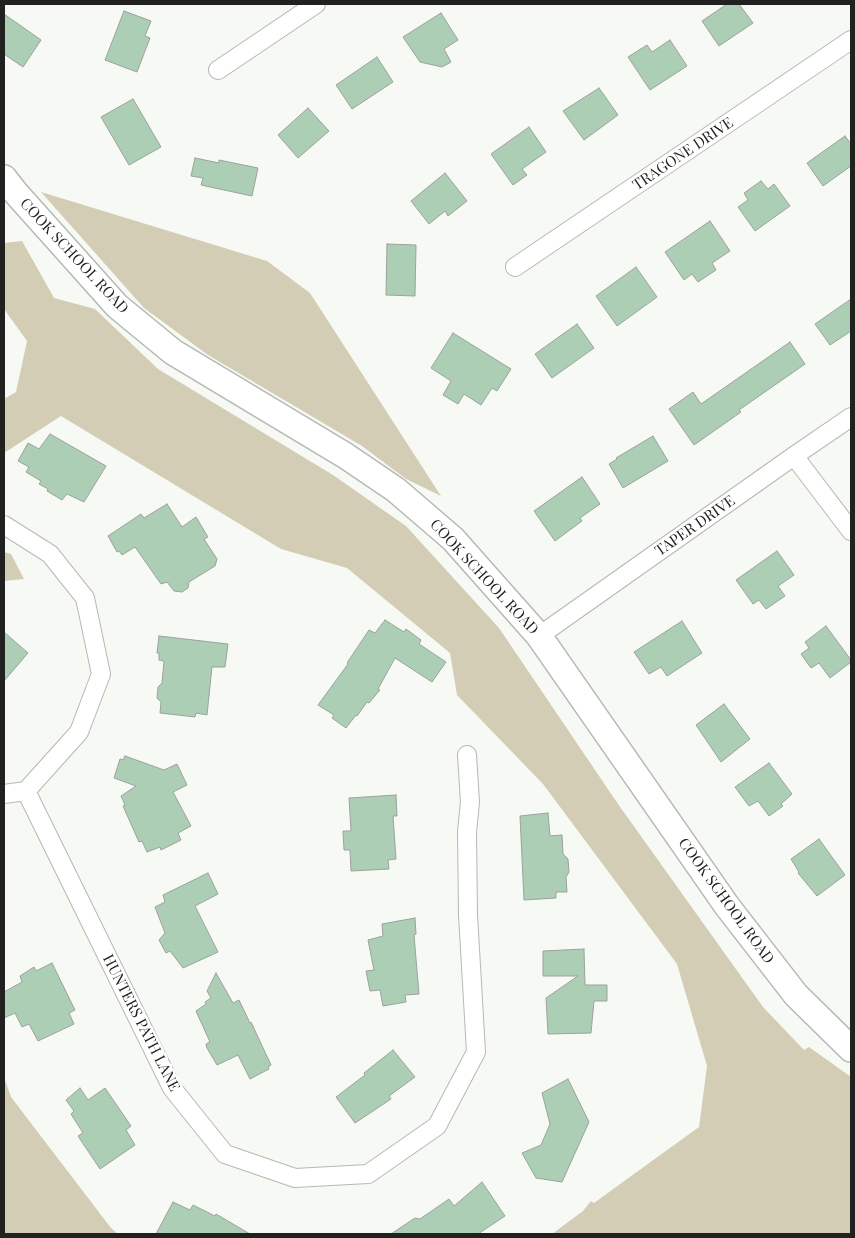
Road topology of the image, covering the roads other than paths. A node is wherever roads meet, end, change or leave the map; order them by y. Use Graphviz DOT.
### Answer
graph roads {
  1 [pos="316,4"];
  2 [pos="851,40"];
  3 [pos="218,70"];
  4 [pos="4,178"];
  5 [pos="516,268"];
  6 [pos="851,417"];
  7 [pos="794,456"];
  8 [pos="4,526"];
  9 [pos="851,531"];
  10 [pos="539,636"];
  11 [pos="467,755"];
  12 [pos="26,791"];
  13 [pos="4,794"];
  14 [pos="851,1049"];
  1 -- 3 [label="street"];
  2 -- 5 [label="street, TRAGONE DRIVE"];
  4 -- 10 [label="street, COOK SCHOOL ROAD"];
  6 -- 7 [label="street, TAPER DRIVE"];
  7 -- 9 [label="street"];
  7 -- 10 [label="street, TAPER DRIVE"];
  8 -- 12 [label="street"];
  10 -- 14 [label="street, COOK SCHOOL ROAD"];
  11 -- 12 [label="street, HUNTERS PATH LANE"];
  12 -- 13 [label="street"];
}
